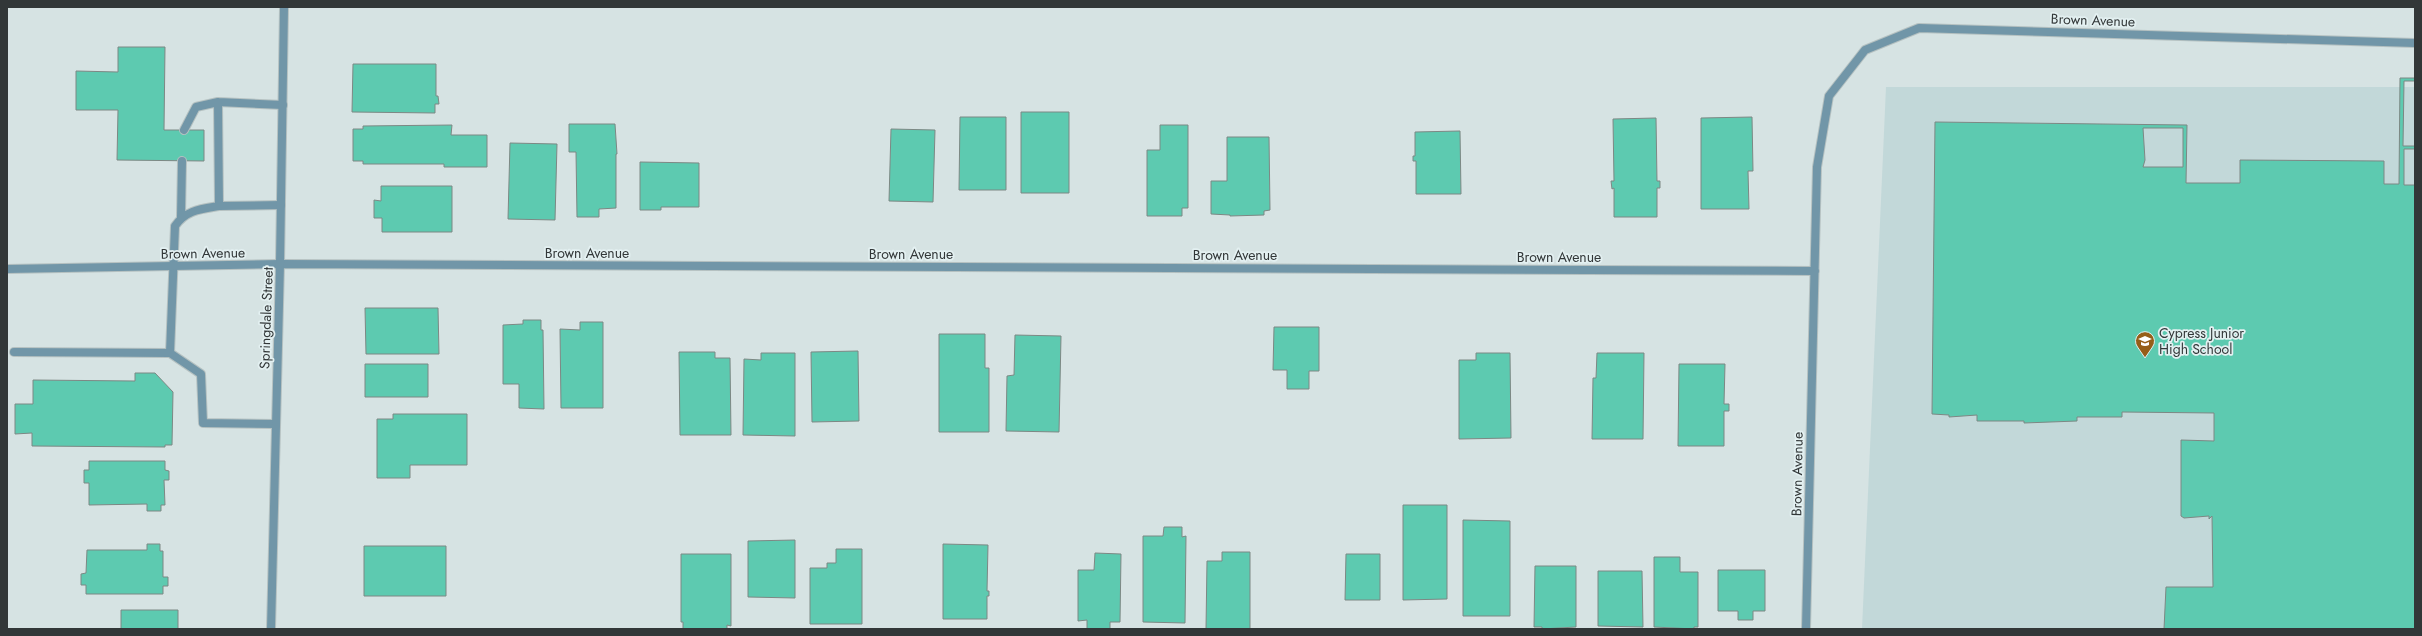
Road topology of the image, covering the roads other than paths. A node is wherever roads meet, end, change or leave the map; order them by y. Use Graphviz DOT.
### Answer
graph roads {
  1 [pos="284,7"];
  2 [pos="2415,43"];
  3 [pos="218,102"];
  4 [pos="282,104"];
  5 [pos="184,130"];
  6 [pos="182,161"];
  7 [pos="281,205"];
  8 [pos="219,206"];
  9 [pos="181,217"];
  10 [pos="280,264"];
  11 [pos="172,266"];
  12 [pos="7,269"];
  13 [pos="1815,271"];
  14 [pos="14,352"];
  15 [pos="170,353"];
  16 [pos="276,424"];
  17 [pos="271,629"];
  18 [pos="1806,629"];
  1 -- 4 [label="street, Springdale Street"];
  2 -- 13 [label="street, Brown Avenue"];
  3 -- 4 [label="street"];
  3 -- 5 [label="street"];
  3 -- 8 [label="street"];
  4 -- 7 [label="street, Springdale Street"];
  6 -- 9 [label="street"];
  7 -- 8 [label="street"];
  7 -- 10 [label="street, Springdale Street"];
  8 -- 9 [label="street"];
  9 -- 11 [label="street"];
  10 -- 11 [label="street, Brown Avenue"];
  10 -- 13 [label="street, Brown Avenue"];
  10 -- 16 [label="street, Springdale Street"];
  11 -- 12 [label="street, Brown Avenue"];
  11 -- 15 [label="street"];
  13 -- 18 [label="street, Brown Avenue"];
  14 -- 15 [label="street"];
  15 -- 16 [label="street"];
  16 -- 17 [label="street, Springdale Street"];
}
